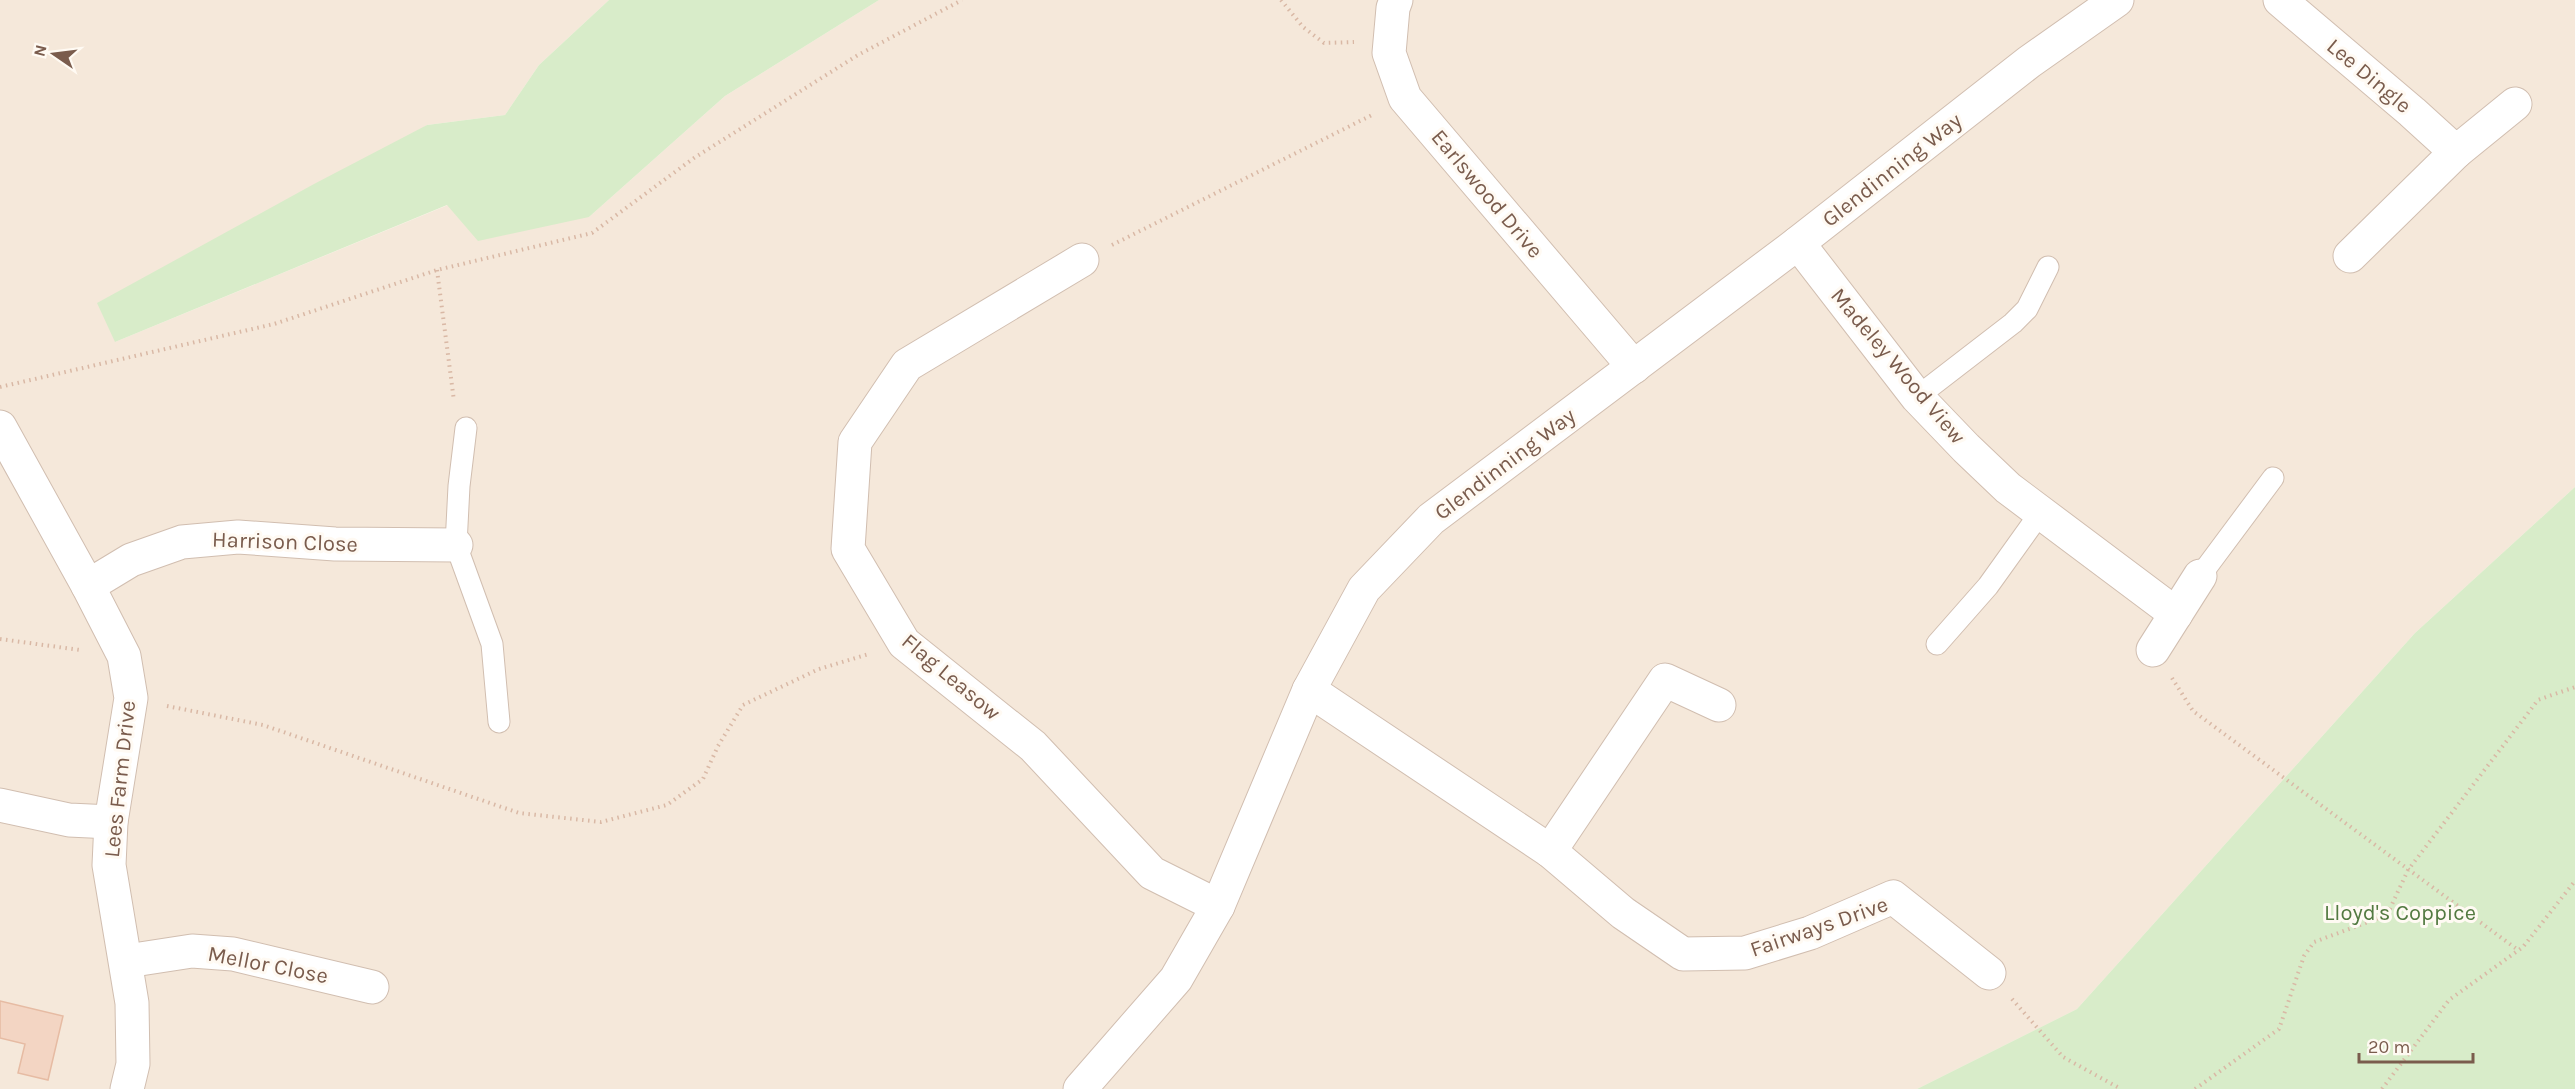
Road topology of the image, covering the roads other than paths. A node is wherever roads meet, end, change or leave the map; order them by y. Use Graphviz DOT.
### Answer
graph roads {
  1 [pos="1396,0"];
  2 [pos="2117,0"];
  3 [pos="2280,0"];
  4 [pos="2515,104"];
  5 [pos="2456,152"];
  6 [pos="1798,243"];
  7 [pos="2350,256"];
  8 [pos="1082,260"];
  9 [pos="2048,267"];
  10 [pos="1634,367"];
  11 [pos="1917,397"];
  12 [pos="0,427"];
  13 [pos="466,428"];
  14 [pos="2273,478"];
  15 [pos="2042,512"];
  16 [pos="456,545"];
  17 [pos="2200,576"];
  18 [pos="88,586"];
  19 [pos="2176,614"];
  20 [pos="1937,644"];
  21 [pos="2153,650"];
  22 [pos="1310,690"];
  23 [pos="1719,705"];
  24 [pos="499,722"];
  25 [pos="0,805"];
  26 [pos="111,822"];
  27 [pos="1550,850"];
  28 [pos="1218,906"];
  29 [pos="127,962"];
  30 [pos="1989,973"];
  31 [pos="372,987"];
  32 [pos="127,1089"];
  33 [pos="1080,1089"];
  1 -- 10 [label="street, Earlswood Drive"];
  2 -- 6 [label="street, Glendinning Way"];
  3 -- 5 [label="street, Lee Dingle"];
  4 -- 5 [label="street"];
  5 -- 7 [label="street"];
  6 -- 10 [label="street, Glendinning Way"];
  6 -- 11 [label="street, Madeley Wood View"];
  8 -- 28 [label="street, Flag Leasow"];
  9 -- 11 [label="lane"];
  10 -- 22 [label="street, Glendinning Way"];
  11 -- 15 [label="street, Madeley Wood View"];
  12 -- 18 [label="street, Lees Farm Drive"];
  13 -- 16 [label="lane"];
  14 -- 17 [label="lane"];
  15 -- 19 [label="street, Madeley Wood View"];
  15 -- 20 [label="lane"];
  16 -- 18 [label="street, Harrison Close"];
  16 -- 24 [label="lane"];
  17 -- 19 [label="street"];
  18 -- 26 [label="street, Lees Farm Drive"];
  19 -- 21 [label="street"];
  22 -- 27 [label="street, Fairways Drive"];
  22 -- 28 [label="street, Glendinning Way"];
  23 -- 27 [label="street"];
  25 -- 26 [label="street"];
  26 -- 29 [label="street, Lees Farm Drive"];
  27 -- 30 [label="street, Fairways Drive"];
  28 -- 33 [label="street, Glendinning Way"];
  29 -- 31 [label="street, Mellor Close"];
  29 -- 32 [label="street, Lees Farm Drive"];
}
